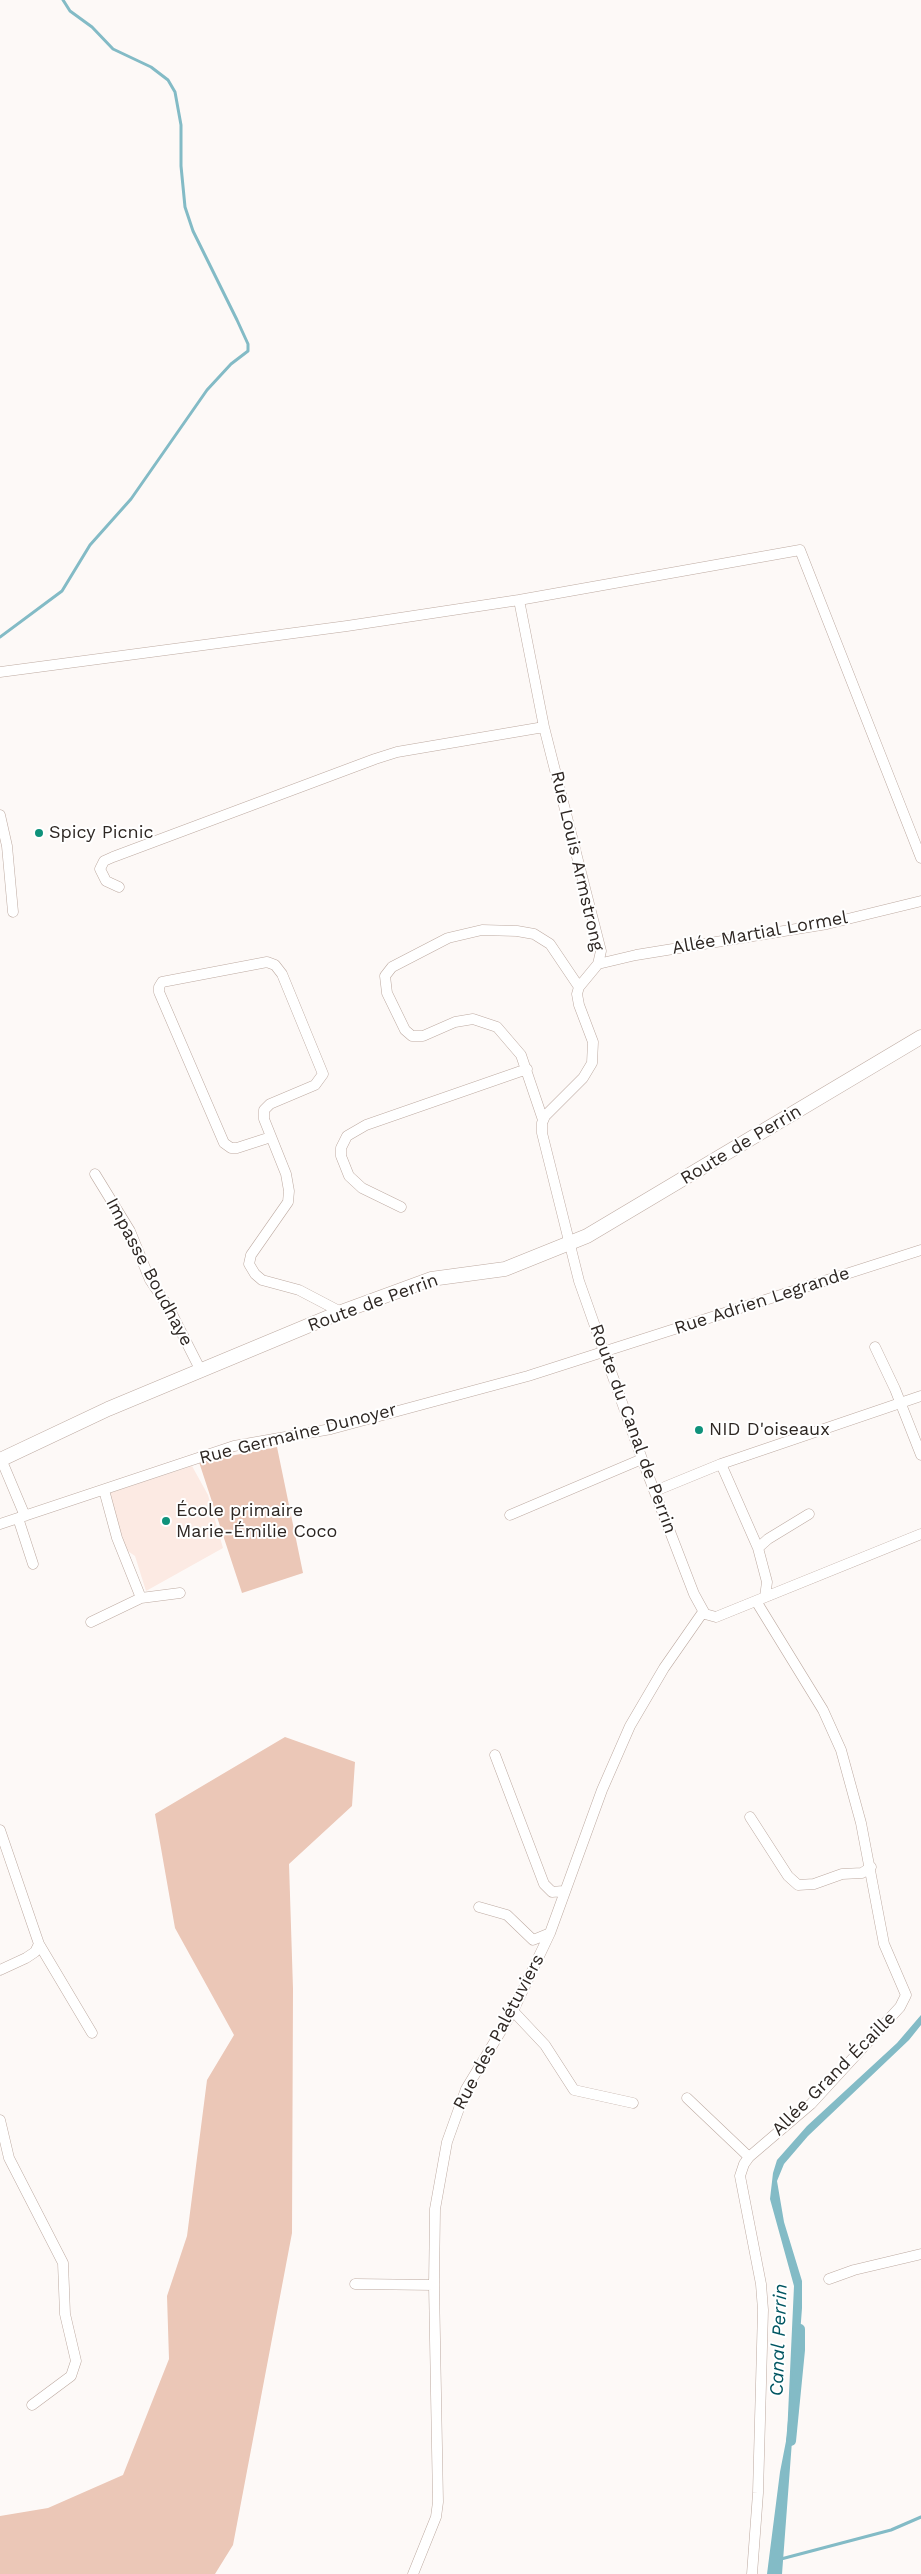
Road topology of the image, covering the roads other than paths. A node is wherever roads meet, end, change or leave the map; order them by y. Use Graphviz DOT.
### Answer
graph roads {
  1 [pos="519,600"];
  2 [pos="0,672"];
  3 [pos="544,727"];
  4 [pos="0,815"];
  5 [pos="921,858"];
  6 [pos="118,887"];
  7 [pos="921,901"];
  8 [pos="13,912"];
  9 [pos="598,964"];
  10 [pos="579,987"];
  11 [pos="921,1037"];
  12 [pos="527,1069"];
  13 [pos="543,1120"];
  14 [pos="271,1137"];
  15 [pos="95,1174"];
  16 [pos="401,1207"];
  17 [pos="571,1242"];
  18 [pos="921,1250"];
  19 [pos="341,1312"];
  20 [pos="876,1347"];
  21 [pos="604,1351"];
  22 [pos="201,1371"];
  23 [pos="921,1396"];
  24 [pos="901,1403"];
  25 [pos="921,1455"];
  26 [pos="642,1459"];
  27 [pos="0,1460"];
  28 [pos="721,1464"];
  29 [pos="104,1490"];
  30 [pos="655,1491"];
  31 [pos="809,1514"];
  32 [pos="510,1515"];
  33 [pos="21,1517"];
  34 [pos="0,1524"];
  35 [pos="921,1534"];
  36 [pos="758,1548"];
  37 [pos="33,1564"];
  38 [pos="180,1593"];
  39 [pos="141,1598"];
  40 [pos="761,1599"];
  41 [pos="703,1612"];
  42 [pos="90,1622"];
  43 [pos="495,1755"];
  44 [pos="750,1817"];
  45 [pos="0,1830"];
  46 [pos="871,1867"];
  47 [pos="563,1891"];
  48 [pos="480,1907"];
  49 [pos="550,1932"];
  50 [pos="39,1944"];
  51 [pos="0,1970"];
  52 [pos="513,2011"];
  53 [pos="92,2033"];
  54 [pos="687,2098"];
  55 [pos="633,2103"];
  56 [pos="0,2120"];
  57 [pos="749,2157"];
  58 [pos="921,2254"];
  59 [pos="829,2279"];
  60 [pos="355,2284"];
  61 [pos="434,2285"];
  62 [pos="32,2406"];
  63 [pos="414,2574"];
  64 [pos="752,2574"];
  1 -- 2 [label="street"];
  1 -- 3 [label="street, Rue Louis Armstrong"];
  1 -- 5 [label="street"];
  3 -- 6 [label="street"];
  3 -- 9 [label="street, Rue Louis Armstrong"];
  4 -- 8 [label="street"];
  7 -- 9 [label="street, Allée Martial Lormel"];
  9 -- 10 [label="street, Rue Louis Armstrong"];
  10 -- 12 [label="street"];
  10 -- 13 [label="street"];
  11 -- 17 [label="main road, Route de Perrin"];
  12 -- 13 [label="street"];
  12 -- 16 [label="street"];
  13 -- 17 [label="street"];
  14 -- 14 [label="street"];
  14 -- 19 [label="street"];
  15 -- 22 [label="street, Impasse Boudhaye"];
  17 -- 19 [label="main road, Route de Perrin"];
  17 -- 21 [label="street, Route du Canal de Perrin"];
  18 -- 21 [label="street, Rue Adrien Legrande"];
  19 -- 22 [label="main road, Route de Perrin"];
  20 -- 24 [label="street"];
  21 -- 26 [label="street, Route du Canal de Perrin"];
  21 -- 29 [label="street, Rue Germaine Dunoyer"];
  22 -- 27 [label="main road, Route de Perrin"];
  23 -- 24 [label="street"];
  24 -- 25 [label="street"];
  24 -- 28 [label="street"];
  26 -- 30 [label="street, Route du Canal de Perrin"];
  26 -- 32 [label="street"];
  27 -- 33 [label="street"];
  28 -- 30 [label="street"];
  28 -- 36 [label="street"];
  29 -- 33 [label="street, Rue Germaine Dunoyer"];
  29 -- 39 [label="street"];
  30 -- 41 [label="street, Route du Canal de Perrin"];
  31 -- 36 [label="street"];
  33 -- 34 [label="street, Rue Germaine Dunoyer"];
  33 -- 37 [label="street"];
  35 -- 40 [label="street"];
  36 -- 40 [label="street"];
  38 -- 39 [label="street"];
  39 -- 42 [label="street"];
  40 -- 41 [label="street"];
  40 -- 46 [label="street, Allée Grand Écaille"];
  41 -- 47 [label="street, Rue des Palétuviers"];
  43 -- 47 [label="street"];
  44 -- 46 [label="street"];
  45 -- 50 [label="street"];
  46 -- 57 [label="street, Allée Grand Écaille"];
  47 -- 49 [label="street, Rue des Palétuviers"];
  48 -- 49 [label="street"];
  49 -- 52 [label="street, Rue des Palétuviers"];
  50 -- 51 [label="street"];
  50 -- 53 [label="street"];
  52 -- 55 [label="street"];
  52 -- 61 [label="street, Rue des Palétuviers"];
  54 -- 57 [label="street"];
  56 -- 62 [label="street"];
  57 -- 64 [label="street, Allée Grand Écaille"];
  58 -- 59 [label="street"];
  60 -- 61 [label="street"];
  61 -- 63 [label="street, Rue des Palétuviers"];
}
